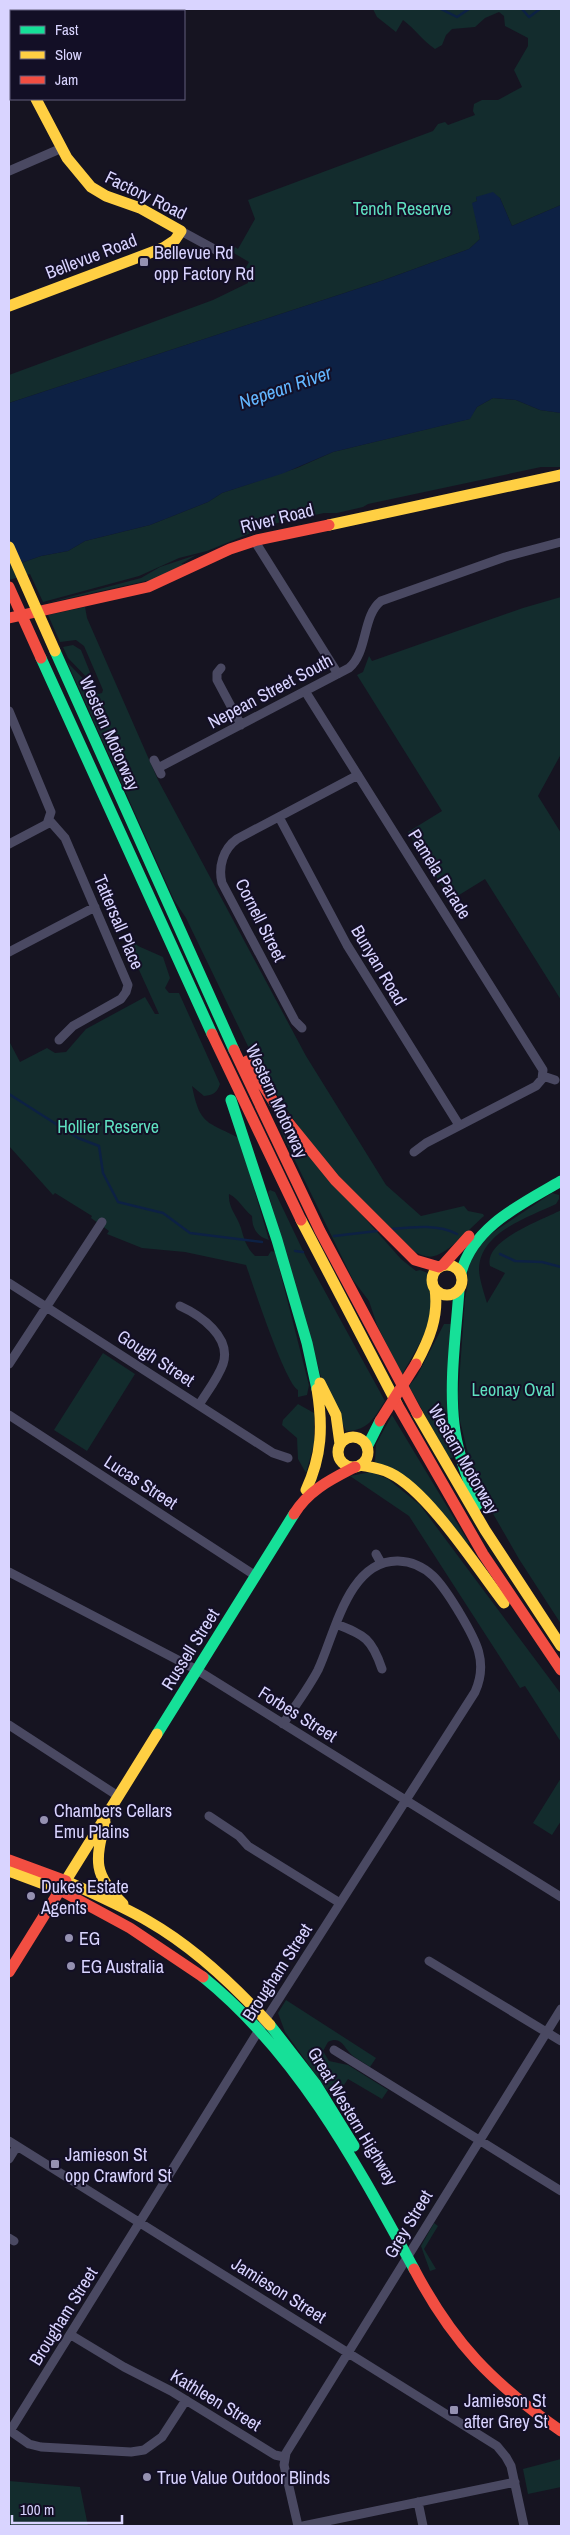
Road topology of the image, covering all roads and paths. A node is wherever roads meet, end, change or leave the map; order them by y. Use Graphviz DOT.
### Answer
graph roads {
  1 [pos="37,100"];
  2 [pos="62,148"];
  3 [pos="9,171"];
  4 [pos="181,231"];
  5 [pos="225,254"];
  6 [pos="9,306"];
  7 [pos="561,475"];
  8 [pos="254,540"];
  9 [pos="561,542"];
  10 [pos="9,547"];
  11 [pos="9,586"];
  12 [pos="9,618"];
  13 [pos="221,668"];
  14 [pos="338,674"];
  15 [pos="305,691"];
  16 [pos="9,711"];
  17 [pos="241,725"];
  18 [pos="11,726"];
  19 [pos="158,768"];
  20 [pos="358,775"];
  21 [pos="279,817"];
  22 [pos="50,821"];
  23 [pos="9,844"];
  24 [pos="95,907"];
  25 [pos="175,920"];
  26 [pos="160,924"];
  27 [pos="9,952"];
  28 [pos="302,1028"];
  29 [pos="59,1040"];
  30 [pos="543,1076"];
  31 [pos="555,1080"];
  32 [pos="459,1125"];
  33 [pos="414,1152"];
  34 [pos="561,1180"];
  35 [pos="524,1203"];
  36 [pos="102,1222"];
  37 [pos="441,1266"];
  38 [pos="461,1273"];
  39 [pos="9,1283"];
  40 [pos="434,1289"];
  41 [pos="457,1292"];
  42 [pos="180,1306"];
  43 [pos="46,1307"];
  44 [pos="434,1325"];
  45 [pos="9,1364"];
  46 [pos="314,1370"];
  47 [pos="199,1405"];
  48 [pos="9,1415"];
  49 [pos="380,1421"];
  50 [pos="358,1438"];
  51 [pos="367,1447"];
  52 [pos="333,1457"];
  53 [pos="288,1458"];
  54 [pos="358,1466"];
  55 [pos="306,1490"];
  56 [pos="302,1502"];
  57 [pos="500,1551"];
  58 [pos="376,1554"];
  59 [pos="381,1563"];
  60 [pos="9,1572"];
  61 [pos="256,1576"];
  62 [pos="336,1624"];
  63 [pos="561,1646"];
  64 [pos="382,1669"];
  65 [pos="197,1670"];
  66 [pos="561,1670"];
  67 [pos="561,1681"];
  68 [pos="283,1724"];
  69 [pos="9,1725"];
  70 [pos="118,1796"];
  71 [pos="405,1800"];
  72 [pos="107,1815"];
  73 [pos="209,1816"];
  74 [pos="9,1860"];
  75 [pos="9,1871"];
  76 [pos="63,1886"];
  77 [pos="561,1897"];
  78 [pos="340,1903"];
  79 [pos="130,1912"];
  80 [pos="429,1961"];
  81 [pos="9,1972"];
  82 [pos="561,2009"];
  83 [pos="266,2020"];
  84 [pos="259,2030"];
  85 [pos="547,2032"];
  86 [pos="561,2041"];
  87 [pos="334,2050"];
  88 [pos="479,2140"];
  89 [pos="9,2141"];
  90 [pos="17,2146"];
  91 [pos="9,2159"];
  92 [pos="561,2191"];
  93 [pos="141,2223"];
  94 [pos="409,2254"];
  95 [pos="71,2335"];
  96 [pos="348,2352"];
  97 [pos="186,2400"];
  98 [pos="561,2421"];
  99 [pos="9,2430"];
  100 [pos="561,2431"];
  101 [pos="284,2458"];
  102 [pos="515,2482"];
  103 [pos="418,2502"];
  104 [pos="298,2526"];
  105 [pos="303,2526"];
  106 [pos="422,2526"];
  107 [pos="524,2526"];
  1 -- 2 [label="main road, Factory Road"];
  2 -- 3 [label="street"];
  2 -- 4 [label="main road, Factory Road"];
  4 -- 5 [label="street, Factory Road"];
  4 -- 6 [label="main road, Bellevue Road"];
  7 -- 8 [label="main road, River Road"];
  8 -- 12 [label="main road, River Road"];
  8 -- 14 [label="street"];
  9 -- 14 [label="street, Nepean Street South"];
  10 -- 25 [label="main road, Western Motorway, bridge"];
  11 -- 26 [label="main road, Western Motorway, bridge"];
  13 -- 17 [label="street"];
  14 -- 15 [label="street, Nepean Street South"];
  15 -- 17 [label="street, Nepean Street South"];
  15 -- 20 [label="street, Pamela Parade"];
  16 -- 18 [label="street"];
  17 -- 19 [label="street, Nepean Street South"];
  18 -- 22 [label="street"];
  20 -- 21 [label="street, Cornell Street"];
  20 -- 30 [label="street, Pamela Parade"];
  21 -- 28 [label="street, Cornell Street"];
  21 -- 32 [label="street, Bunyan Road"];
  22 -- 23 [label="street"];
  22 -- 24 [label="street, Tattersall Place"];
  24 -- 27 [label="street"];
  24 -- 29 [label="street, Tattersall Place"];
  25 -- 37 [label="main road"];
  25 -- 57 [label="main road, Western Motorway"];
  26 -- 46 [label="main road"];
  26 -- 66 [label="main road, Western Motorway"];
  30 -- 31 [label="street"];
  30 -- 32 [label="street"];
  32 -- 33 [label="street"];
  34 -- 35 [label="main road"];
  35 -- 37 [label="main road"];
  35 -- 38 [label="main road"];
  36 -- 43 [label="street"];
  37 -- 38 [label="main road"];
  37 -- 40 [label="main road"];
  38 -- 41 [label="main road"];
  39 -- 43 [label="street, Gough Street"];
  40 -- 41 [label="main road"];
  40 -- 44 [label="main road"];
  41 -- 44 [label="main road"];
  41 -- 57 [label="main road"];
  42 -- 47 [label="street"];
  43 -- 45 [label="street"];
  43 -- 47 [label="street, Gough Street"];
  44 -- 49 [label="main road, bridge"];
  46 -- 52 [label="main road"];
  46 -- 55 [label="main road"];
  47 -- 53 [label="street, Gough Street"];
  48 -- 61 [label="street, Lucas Street"];
  49 -- 50 [label="main road"];
  49 -- 51 [label="main road"];
  50 -- 51 [label="main road"];
  50 -- 52 [label="main road"];
  51 -- 54 [label="main road"];
  52 -- 54 [label="main road"];
  52 -- 55 [label="main road, Russell Street"];
  54 -- 56 [label="main road, Russell Street"];
  54 -- 67 [label="main road"];
  55 -- 56 [label="main road, Russell Street"];
  56 -- 61 [label="main road, Russell Street"];
  57 -- 63 [label="main road, Western Motorway"];
  58 -- 59 [label="street"];
  59 -- 62 [label="street"];
  59 -- 71 [label="street, Brougham Street"];
  60 -- 65 [label="street, Forbes Street"];
  61 -- 65 [label="main road, Russell Street"];
  62 -- 64 [label="street"];
  62 -- 68 [label="street"];
  65 -- 68 [label="street, Forbes Street"];
  65 -- 70 [label="main road, Russell Street"];
  68 -- 71 [label="street, Forbes Street"];
  69 -- 70 [label="street"];
  70 -- 72 [label="main road, Russell Street"];
  71 -- 77 [label="street, Forbes Street"];
  71 -- 78 [label="street, Brougham Street"];
  72 -- 76 [label="main road, Russell Street"];
  72 -- 79 [label="main road, Russell Street"];
  73 -- 78 [label="street"];
  74 -- 76 [label="main road, Great Western Highway"];
  75 -- 76 [label="main road, Great Western Highway"];
  76 -- 79 [label="main road, Great Western Highway"];
  76 -- 81 [label="main road, Russell Street"];
  76 -- 84 [label="main road, Great Western Highway"];
  78 -- 83 [label="street, Brougham Street"];
  79 -- 83 [label="main road, Great Western Highway"];
  80 -- 85 [label="street"];
  82 -- 85 [label="street, Grey Street"];
  83 -- 84 [label="street, Brougham Street"];
  83 -- 94 [label="main road, Great Western Highway"];
  84 -- 93 [label="street, Brougham Street"];
  84 -- 94 [label="main road, Great Western Highway"];
  85 -- 86 [label="street"];
  85 -- 88 [label="street, Grey Street"];
  87 -- 88 [label="street"];
  88 -- 92 [label="street"];
  88 -- 94 [label="street, Grey Street"];
  89 -- 90 [label="street, Jamieson Street"];
  90 -- 91 [label="street"];
  90 -- 93 [label="street, Jamieson Street"];
  93 -- 95 [label="street, Brougham Street"];
  93 -- 96 [label="street, Jamieson Street"];
  94 -- 96 [label="street, Grey Street"];
  94 -- 98 [label="main road, Great Western Highway"];
  94 -- 100 [label="main road, Great Western Highway"];
  95 -- 97 [label="street, Kathleen Street"];
  95 -- 99 [label="street, Brougham Street"];
  96 -- 101 [label="street, Grey Street"];
  96 -- 102 [label="street, Jamieson Street"];
  97 -- 99 [label="street"];
  97 -- 101 [label="street, Kathleen Street"];
  101 -- 104 [label="street"];
  102 -- 103 [label="street"];
  102 -- 107 [label="street, Jamieson Street"];
  103 -- 105 [label="street"];
  103 -- 106 [label="street"];
}
